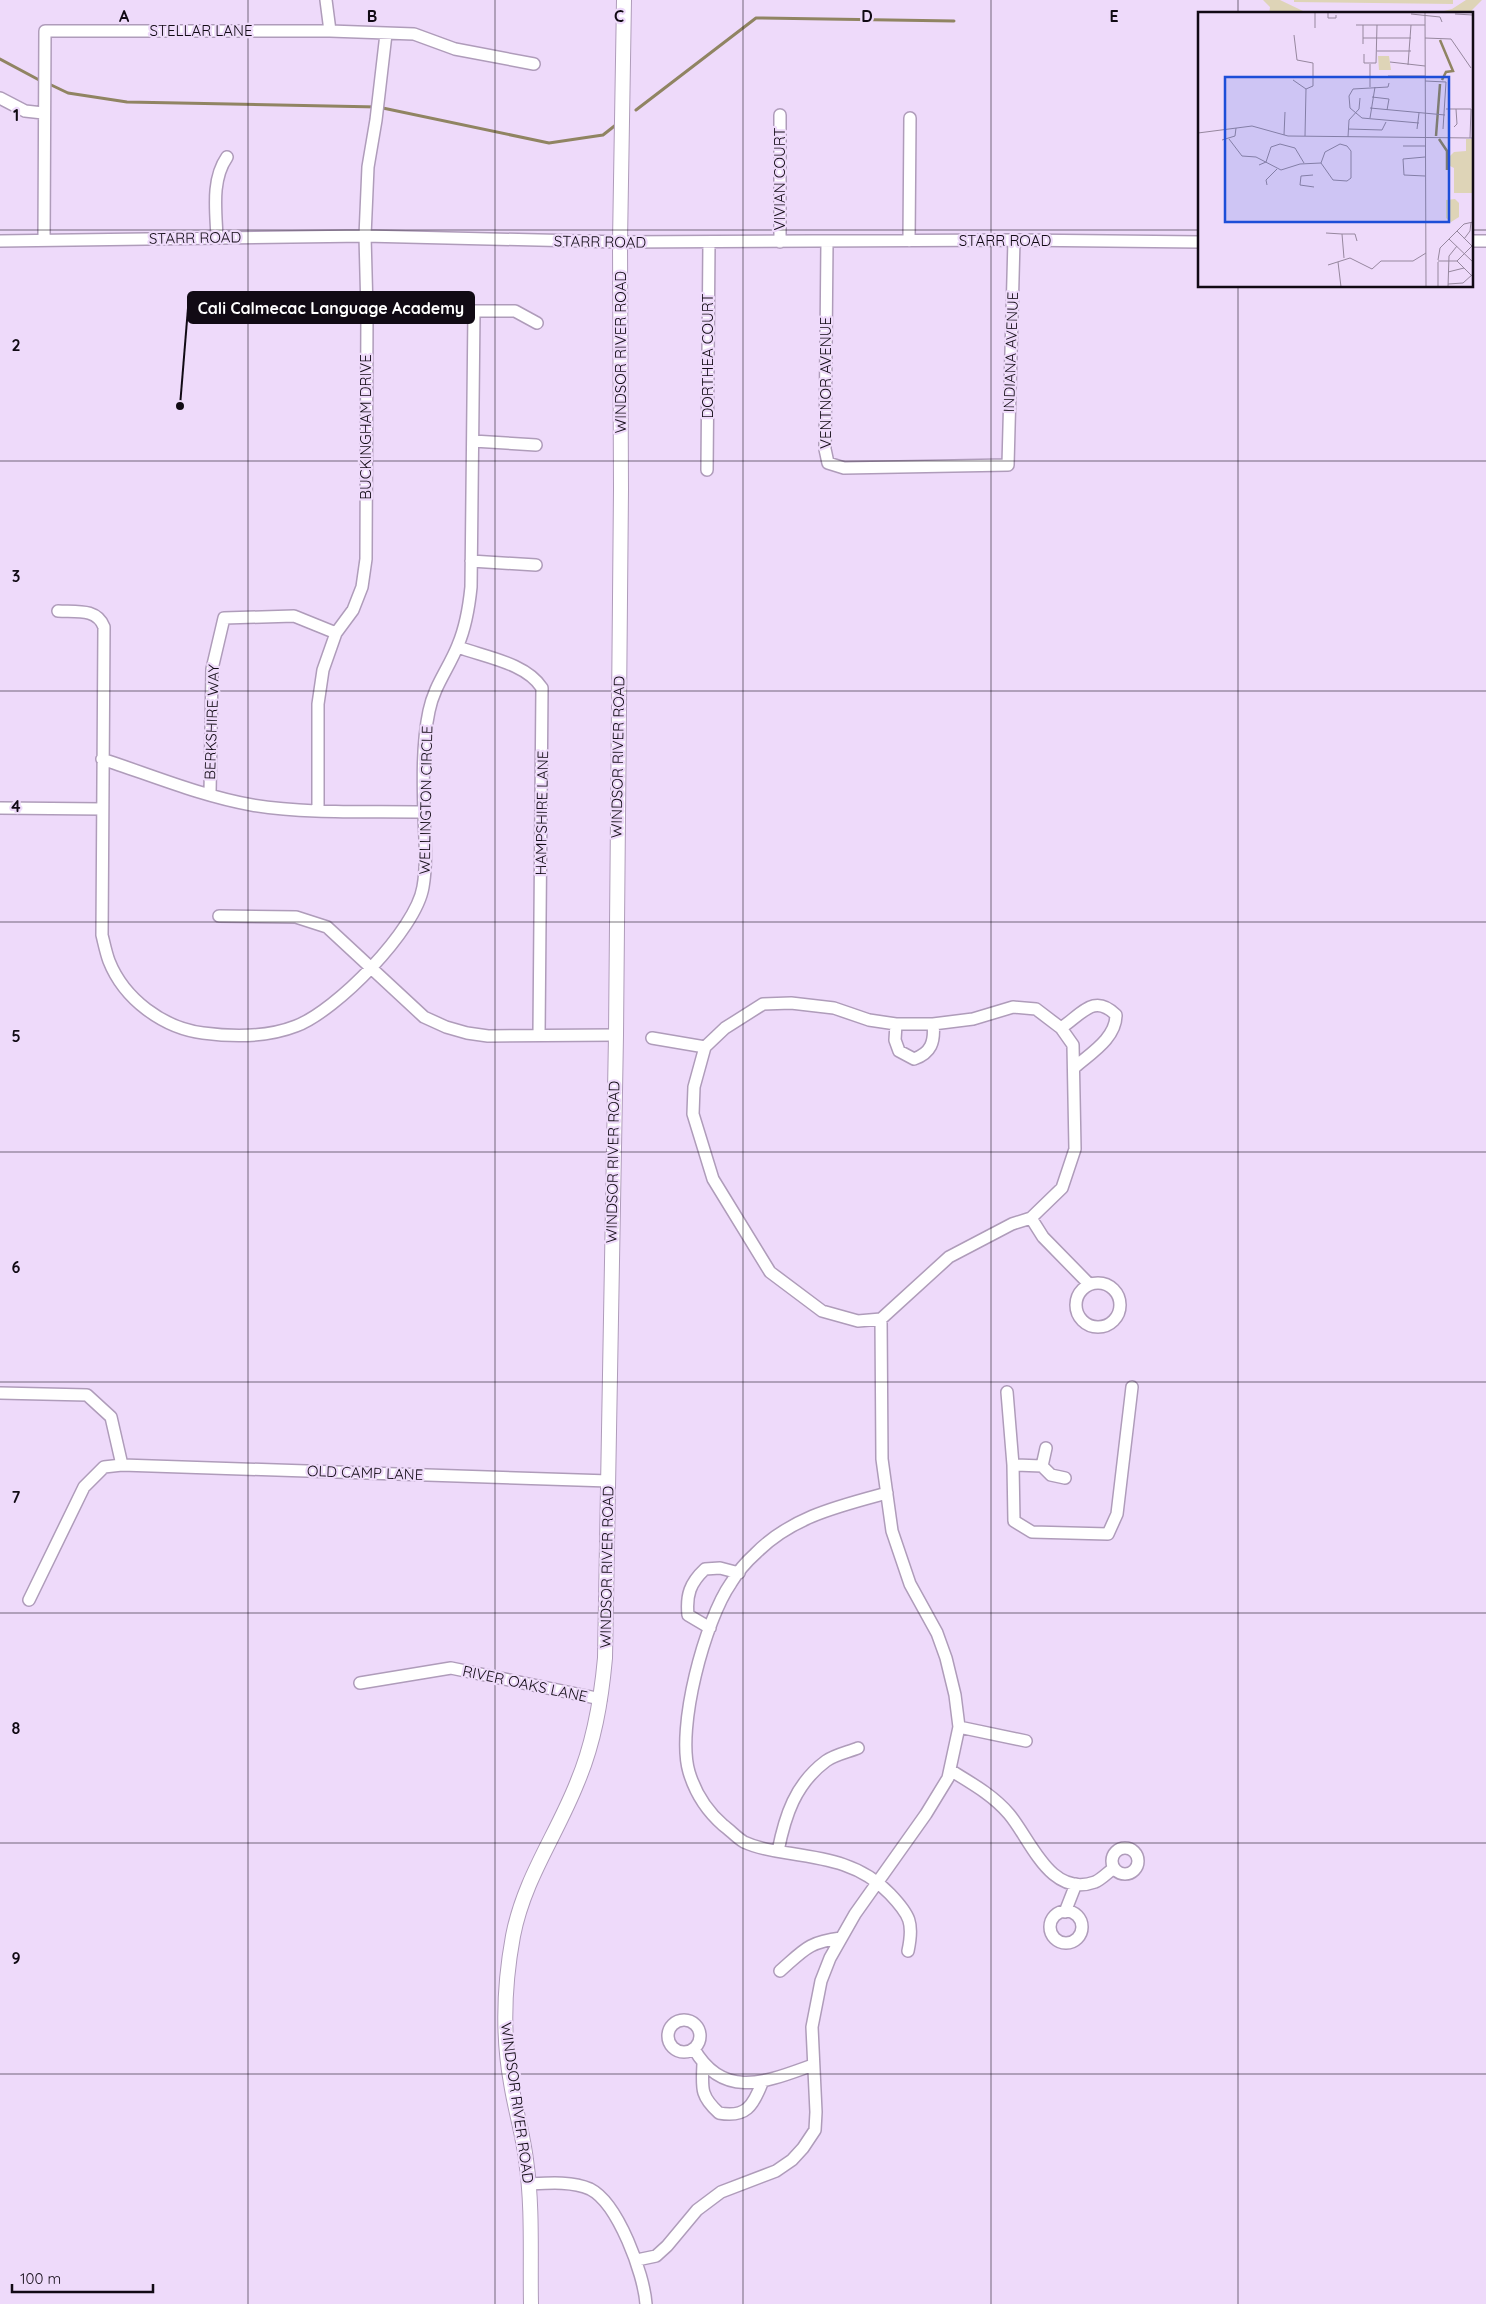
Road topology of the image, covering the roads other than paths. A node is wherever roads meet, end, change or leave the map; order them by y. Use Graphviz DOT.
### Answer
graph roads {
  1 [pos="326,0"];
  2 [pos="624,0"];
  3 [pos="330,31"];
  4 [pos="386,34"];
  5 [pos="534,64"];
  6 [pos="0,98"];
  7 [pos="43,113"];
  8 [pos="780,115"];
  9 [pos="910,118"];
  10 [pos="227,157"];
  11 [pos="365,236"];
  12 [pos="216,238"];
  13 [pos="0,240"];
  14 [pos="44,240"];
  15 [pos="1014,240"];
  16 [pos="909,241"];
  17 [pos="620,242"];
  18 [pos="780,242"];
  19 [pos="827,242"];
  20 [pos="1198,242"];
  21 [pos="709,243"];
  22 [pos="367,311"];
  23 [pos="474,311"];
  24 [pos="538,323"];
  25 [pos="473,441"];
  26 [pos="536,444"];
  27 [pos="1008,465"];
  28 [pos="707,470"];
  29 [pos="471,561"];
  30 [pos="536,565"];
  31 [pos="58,611"];
  32 [pos="336,633"];
  33 [pos="458,647"];
  34 [pos="102,759"];
  35 [pos="210,794"];
  36 [pos="0,808"];
  37 [pos="102,809"];
  38 [pos="318,810"];
  39 [pos="424,812"];
  40 [pos="219,916"];
  41 [pos="371,966"];
  42 [pos="896,1024"];
  43 [pos="933,1024"];
  44 [pos="1061,1028"];
  45 [pos="539,1034"];
  46 [pos="616,1034"];
  47 [pos="652,1038"];
  48 [pos="705,1047"];
  49 [pos="1075,1067"];
  50 [pos="1031,1218"];
  51 [pos="1089,1284"];
  52 [pos="881,1320"];
  53 [pos="1132,1387"];
  54 [pos="1007,1392"];
  55 [pos="0,1393"];
  56 [pos="1046,1448"];
  57 [pos="122,1465"];
  58 [pos="1012,1465"];
  59 [pos="1042,1466"];
  60 [pos="1065,1478"];
  61 [pos="609,1481"];
  62 [pos="887,1493"];
  63 [pos="739,1573"];
  64 [pos="29,1600"];
  65 [pos="710,1628"];
  66 [pos="360,1684"];
  67 [pos="601,1699"];
  68 [pos="959,1726"];
  69 [pos="1026,1741"];
  70 [pos="858,1748"];
  71 [pos="950,1770"];
  72 [pos="778,1851"];
  73 [pos="1114,1868"];
  74 [pos="878,1881"];
  75 [pos="1076,1884"];
  76 [pos="1065,1912"];
  77 [pos="841,1938"];
  78 [pos="908,1951"];
  79 [pos="780,1971"];
  80 [pos="694,2049"];
  81 [pos="703,2064"];
  82 [pos="812,2065"];
  83 [pos="762,2083"];
  84 [pos="529,2184"];
  85 [pos="636,2260"];
  86 [pos="530,2304"];
  87 [pos="646,2304"];
  1 -- 3 [label="street"];
  2 -- 17 [label="main road, WINDSOR RIVER ROAD"];
  3 -- 4 [label="street, STELLAR LANE"];
  3 -- 7 [label="street, STELLAR LANE"];
  4 -- 5 [label="street, STELLAR LANE"];
  4 -- 11 [label="street, BUCKINGHAM DRIVE"];
  6 -- 7 [label="street"];
  7 -- 14 [label="street, STELLAR LANE"];
  8 -- 18 [label="street, VIVIAN COURT"];
  9 -- 16 [label="street"];
  10 -- 12 [label="street"];
  11 -- 12 [label="street, STARR ROAD"];
  11 -- 17 [label="street, STARR ROAD"];
  11 -- 22 [label="street, BUCKINGHAM DRIVE"];
  12 -- 14 [label="street, STARR ROAD"];
  13 -- 14 [label="street, STARR ROAD"];
  15 -- 16 [label="street, STARR ROAD"];
  15 -- 20 [label="street, STARR ROAD"];
  15 -- 27 [label="street, INDIANA AVENUE"];
  16 -- 19 [label="street, STARR ROAD"];
  17 -- 21 [label="street, STARR ROAD"];
  17 -- 46 [label="main road, WINDSOR RIVER ROAD"];
  18 -- 19 [label="street, STARR ROAD"];
  18 -- 21 [label="street, STARR ROAD"];
  19 -- 27 [label="street, VENTNOR AVENUE"];
  21 -- 28 [label="street, DORTHEA COURT"];
  22 -- 23 [label="street"];
  22 -- 32 [label="street, BUCKINGHAM DRIVE"];
  23 -- 24 [label="street"];
  23 -- 25 [label="street, WELLINGTON CIRCLE"];
  25 -- 26 [label="street"];
  25 -- 29 [label="street, WELLINGTON CIRCLE"];
  29 -- 30 [label="street"];
  29 -- 33 [label="street, WELLINGTON CIRCLE"];
  31 -- 34 [label="street, WELLINGTON CIRCLE"];
  32 -- 35 [label="street, BERKSHIRE WAY"];
  32 -- 38 [label="street, BUCKINGHAM DRIVE"];
  33 -- 39 [label="street, WELLINGTON CIRCLE"];
  33 -- 45 [label="street, HAMPSHIRE LANE"];
  34 -- 35 [label="street"];
  34 -- 37 [label="street, WELLINGTON CIRCLE"];
  35 -- 38 [label="street"];
  36 -- 37 [label="street"];
  37 -- 41 [label="street, WELLINGTON CIRCLE"];
  38 -- 39 [label="street"];
  39 -- 41 [label="street, WELLINGTON CIRCLE"];
  40 -- 41 [label="street"];
  41 -- 45 [label="street"];
  42 -- 43 [label="street"];
  42 -- 43 [label="street"];
  42 -- 48 [label="street"];
  43 -- 44 [label="street"];
  44 -- 49 [label="street"];
  44 -- 49 [label="street"];
  45 -- 46 [label="street"];
  46 -- 61 [label="main road, WINDSOR RIVER ROAD"];
  47 -- 48 [label="street"];
  48 -- 52 [label="street"];
  49 -- 50 [label="street"];
  50 -- 51 [label="street"];
  50 -- 52 [label="street"];
  52 -- 62 [label="street"];
  53 -- 58 [label="street"];
  54 -- 58 [label="street"];
  55 -- 57 [label="street"];
  56 -- 59 [label="street"];
  57 -- 61 [label="street, OLD CAMP LANE"];
  57 -- 64 [label="street, OLD CAMP LANE"];
  58 -- 59 [label="street"];
  59 -- 60 [label="street"];
  61 -- 67 [label="main road, WINDSOR RIVER ROAD"];
  62 -- 63 [label="street"];
  62 -- 68 [label="street"];
  63 -- 65 [label="street"];
  63 -- 65 [label="street"];
  65 -- 72 [label="street"];
  66 -- 67 [label="street, RIVER OAKS LANE"];
  67 -- 84 [label="main road, WINDSOR RIVER ROAD"];
  68 -- 69 [label="street"];
  68 -- 71 [label="street"];
  70 -- 72 [label="street"];
  71 -- 74 [label="street"];
  71 -- 75 [label="street"];
  72 -- 74 [label="street"];
  73 -- 75 [label="street"];
  74 -- 77 [label="street"];
  74 -- 78 [label="street"];
  75 -- 76 [label="street"];
  77 -- 79 [label="street"];
  77 -- 82 [label="street"];
  80 -- 81 [label="street"];
  81 -- 83 [label="street"];
  81 -- 83 [label="street"];
  82 -- 83 [label="street"];
  82 -- 85 [label="street"];
  84 -- 85 [label="street"];
  84 -- 86 [label="main road, WINDSOR RIVER ROAD"];
  85 -- 87 [label="street"];
}
